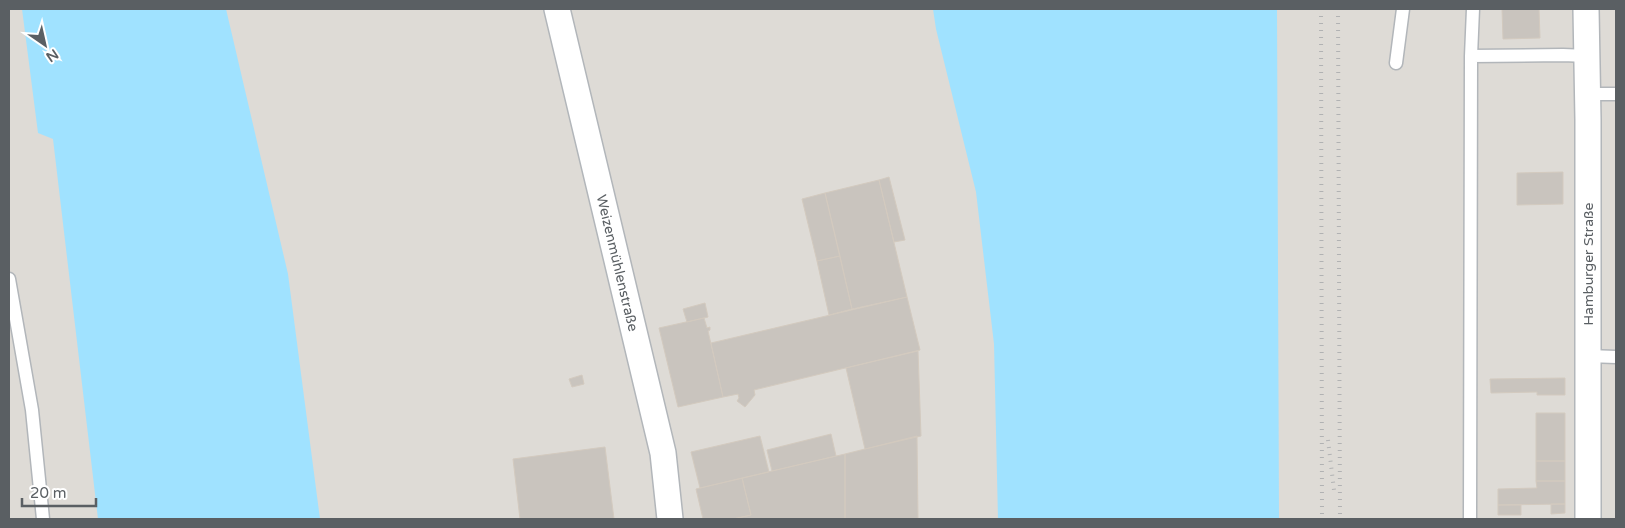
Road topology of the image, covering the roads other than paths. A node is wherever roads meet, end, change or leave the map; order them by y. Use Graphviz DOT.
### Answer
graph roads {
  1 [pos="557,9"];
  2 [pos="1403,9"];
  3 [pos="1473,9"];
  4 [pos="1586,9"];
  5 [pos="1471,56"];
  6 [pos="1587,56"];
  7 [pos="1396,63"];
  8 [pos="1588,94"];
  9 [pos="1616,94"];
  10 [pos="9,279"];
  11 [pos="1588,356"];
  12 [pos="1616,356"];
  13 [pos="42,519"];
  14 [pos="670,519"];
  15 [pos="1470,519"];
  16 [pos="1588,519"];
  1 -- 14 [label="street, Weizenmühlenstraße"];
  2 -- 7 [label="lane"];
  3 -- 5 [label="lane"];
  4 -- 6 [label="street, Hamburger Straße"];
  5 -- 6 [label="lane"];
  5 -- 15 [label="lane"];
  6 -- 8 [label="street, Hamburger Straße"];
  8 -- 9 [label="lane"];
  8 -- 11 [label="street, Hamburger Straße"];
  10 -- 13 [label="lane"];
  11 -- 12 [label="lane"];
  11 -- 16 [label="street, Hamburger Straße"];
}
